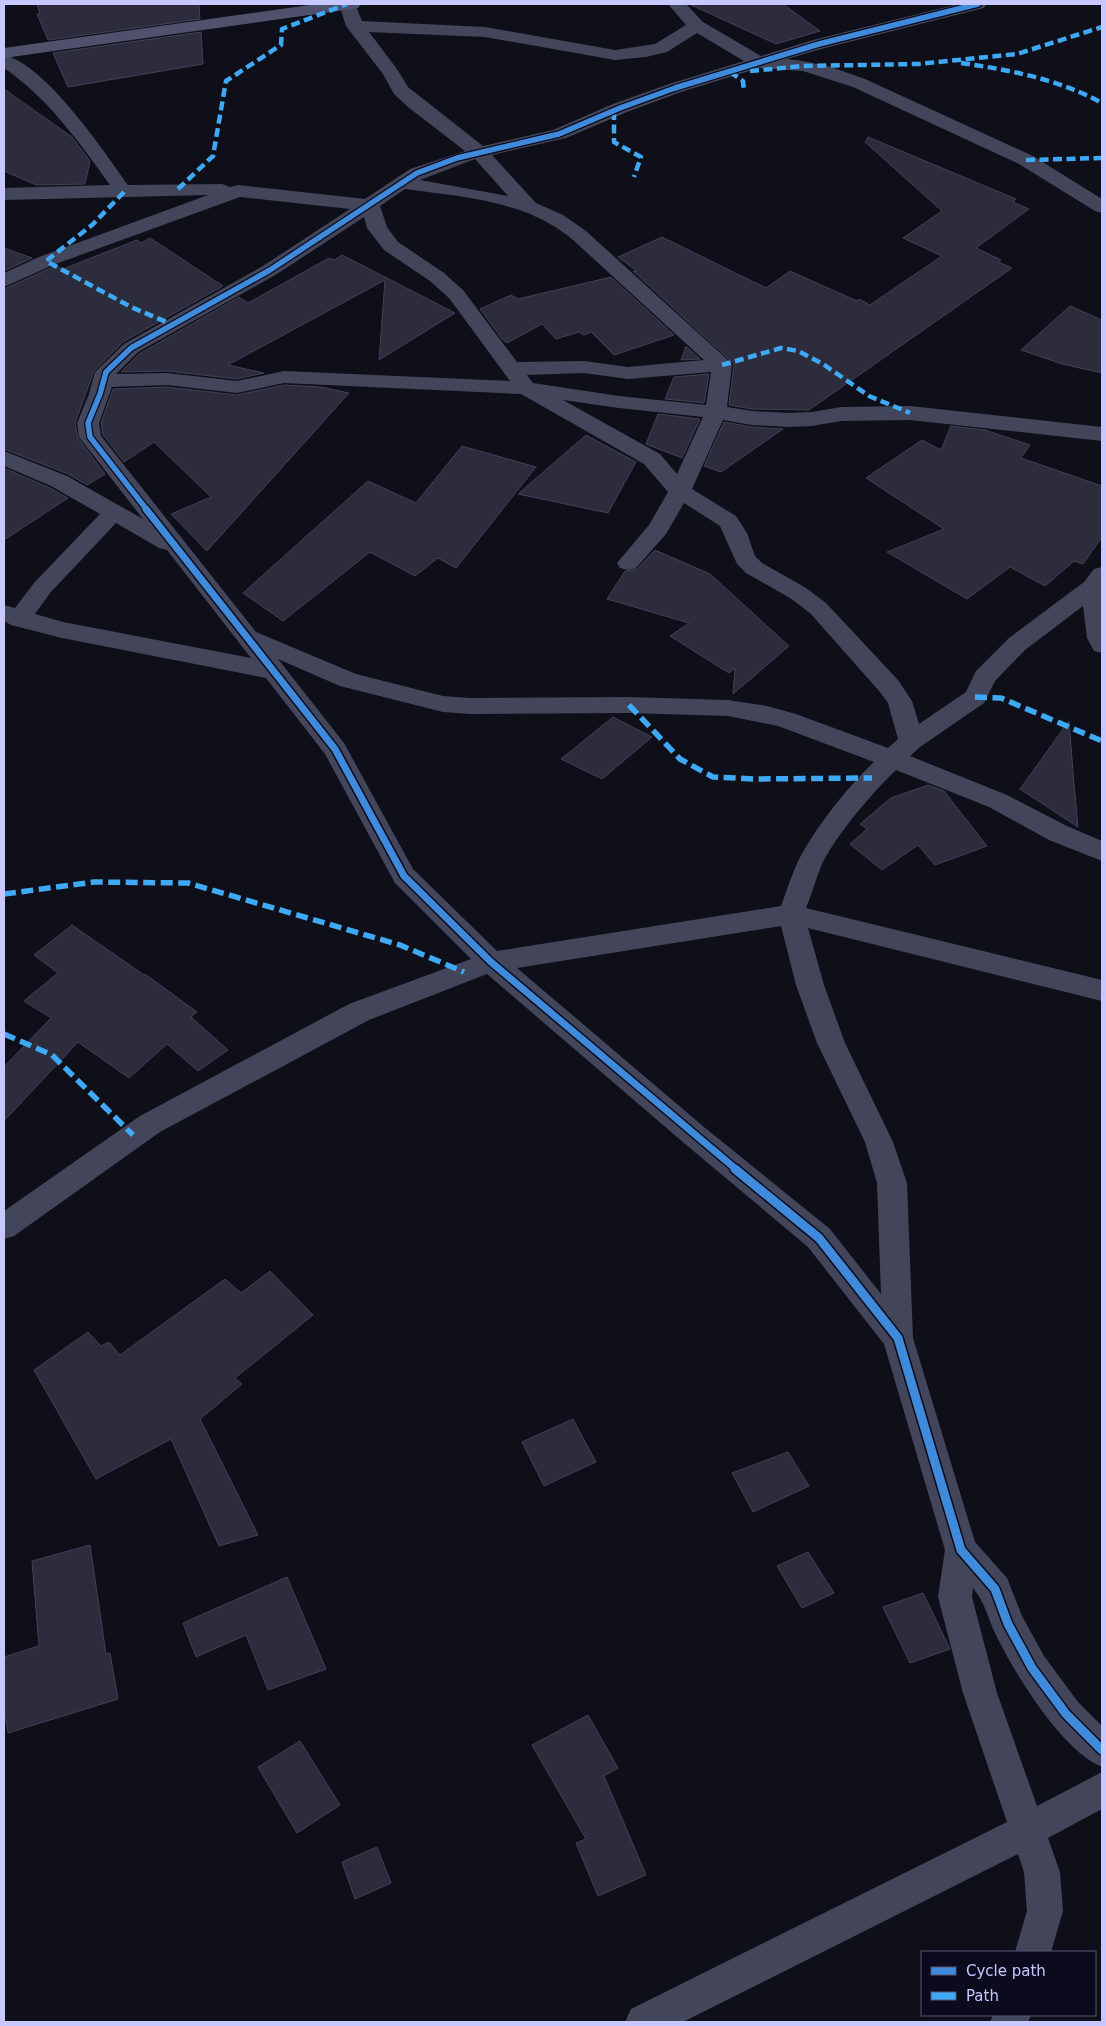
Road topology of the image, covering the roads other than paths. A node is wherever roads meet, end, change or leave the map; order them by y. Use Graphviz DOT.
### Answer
graph roads {
  1 [pos="347,4"];
  2 [pos="352,4"];
  3 [pos="677,4"];
  4 [pos="978,4"];
  5 [pos="355,26"];
  6 [pos="697,26"];
  7 [pos="4,53"];
  8 [pos="4,60"];
  9 [pos="760,63"];
  10 [pos="480,154"];
  11 [pos="401,184"];
  12 [pos="238,191"];
  13 [pos="124,192"];
  14 [pos="4,194"];
  15 [pos="370,205"];
  16 [pos="529,207"];
  17 [pos="1102,207"];
  18 [pos="4,281"];
  19 [pos="722,365"];
  20 [pos="511,368"];
  21 [pos="102,381"];
  22 [pos="526,388"];
  23 [pos="716,412"];
  24 [pos="1102,434"];
  25 [pos="4,458"];
  26 [pos="680,491"];
  27 [pos="114,512"];
  28 [pos="179,550"];
  29 [pos="628,563"];
  30 [pos="1097,580"];
  31 [pos="12,616"];
  32 [pos="248,638"];
  33 [pos="1102,645"];
  34 [pos="274,671"];
  35 [pos="911,741"];
  36 [pos="892,759"];
  37 [pos="1102,852"];
  38 [pos="791,914"];
  39 [pos="491,962"];
  40 [pos="1102,990"];
  41 [pos="4,1227"];
  42 [pos="898,1338"];
  43 [pos="961,1550"];
  44 [pos="1102,1750"];
  45 [pos="1102,1790"];
  46 [pos="1026,1831"];
  47 [pos="1032,1951"];
  48 [pos="644,2022"];
  1 -- 2 [label="street"];
  1 -- 5 [label="street"];
  1 -- 7 [label="street"];
  3 -- 6 [label="street"];
  4 -- 9 [label="street"];
  5 -- 6 [label="street"];
  5 -- 10 [label="street"];
  6 -- 9 [label="street"];
  8 -- 13 [label="street"];
  9 -- 10 [label="street"];
  9 -- 17 [label="street"];
  10 -- 11 [label="street"];
  10 -- 16 [label="street"];
  11 -- 15 [label="street"];
  11 -- 16 [label="street"];
  12 -- 13 [label="street"];
  12 -- 15 [label="street"];
  12 -- 18 [label="street"];
  13 -- 14 [label="street"];
  15 -- 20 [label="street"];
  15 -- 21 [label="street"];
  16 -- 19 [label="street"];
  19 -- 20 [label="street"];
  19 -- 23 [label="street"];
  20 -- 22 [label="street"];
  21 -- 22 [label="street"];
  21 -- 28 [label="street"];
  22 -- 23 [label="street"];
  22 -- 26 [label="street"];
  23 -- 24 [label="street"];
  23 -- 26 [label="street"];
  25 -- 27 [label="street"];
  26 -- 29 [label="street"];
  26 -- 35 [label="street"];
  27 -- 28 [label="street"];
  27 -- 31 [label="street"];
  28 -- 32 [label="street"];
  30 -- 33 [label="street"];
  30 -- 35 [label="street"];
  31 -- 34 [label="street"];
  32 -- 34 [label="street"];
  32 -- 36 [label="street"];
  34 -- 39 [label="street"];
  35 -- 36 [label="street"];
  36 -- 37 [label="street"];
  36 -- 38 [label="street"];
  38 -- 39 [label="street"];
  38 -- 40 [label="street"];
  38 -- 42 [label="street"];
  39 -- 41 [label="street"];
  39 -- 42 [label="street"];
  42 -- 43 [label="street"];
  43 -- 44 [label="street"];
  43 -- 46 [label="street"];
  45 -- 46 [label="street"];
  46 -- 47 [label="street"];
  46 -- 48 [label="street"];
}
